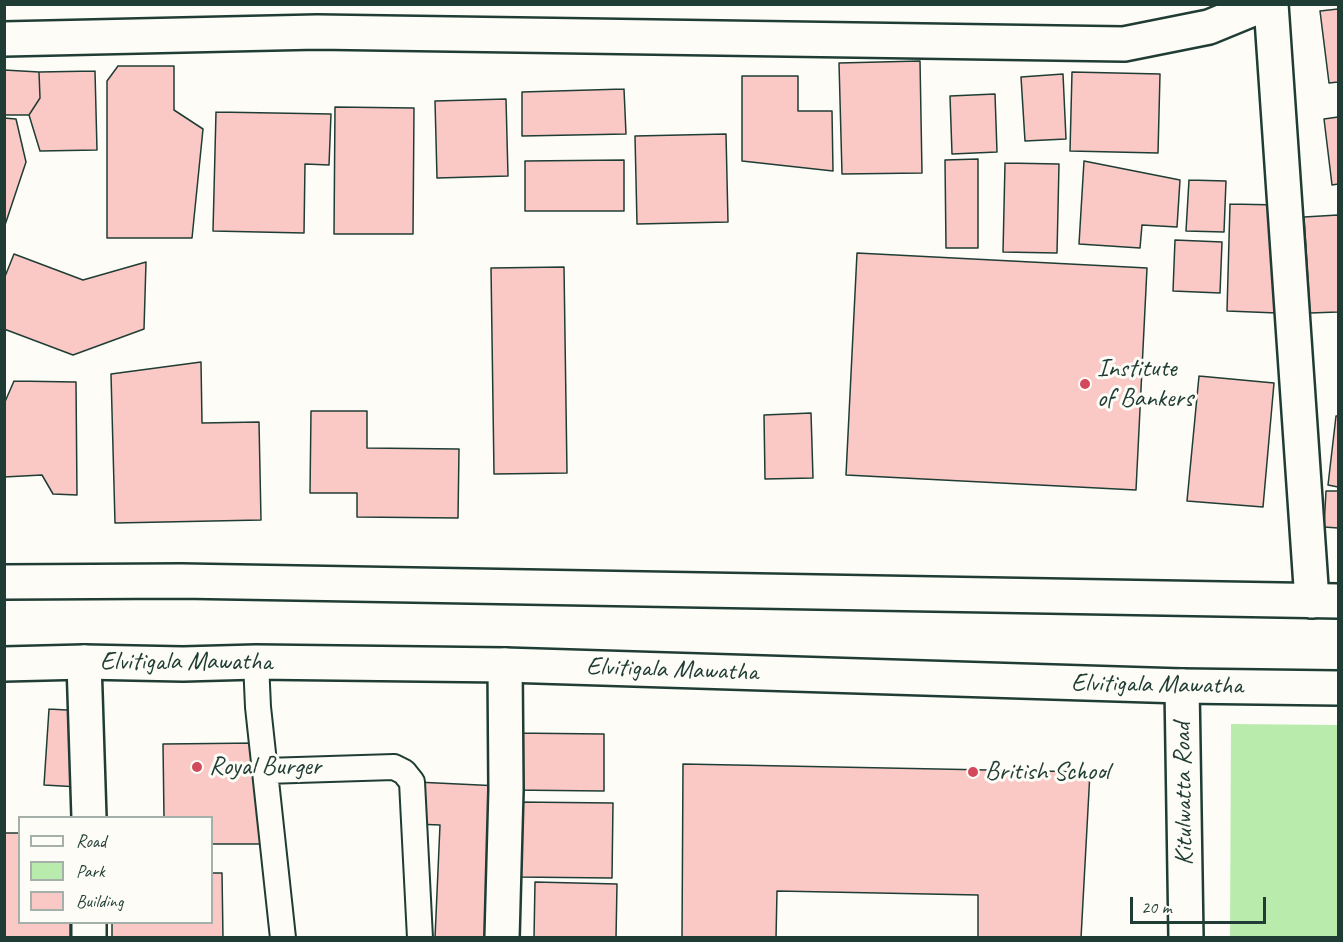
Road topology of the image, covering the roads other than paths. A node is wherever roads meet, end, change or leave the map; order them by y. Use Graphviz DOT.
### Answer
graph roads {
  1 [pos="1265,4"];
  2 [pos="1271,4"];
  3 [pos="316,18"];
  4 [pos="4,39"];
  5 [pos="4,582"];
  6 [pos="1325,601"];
  7 [pos="84,662"];
  8 [pos="256,662"];
  9 [pos="4,664"];
  10 [pos="505,665"];
  11 [pos="1182,686"];
  12 [pos="1338,688"];
  13 [pos="265,771"];
  14 [pos="89,816"];
  15 [pos="284,938"];
  16 [pos="420,938"];
  17 [pos="502,938"];
  18 [pos="1186,938"];
  1 -- 3 [label="main road"];
  2 -- 6 [label="main road"];
  3 -- 4 [label="main road"];
  5 -- 6 [label="main road"];
  7 -- 8 [label="main road, Elvitigala Mawatha"];
  7 -- 9 [label="main road, Elvitigala Mawatha"];
  7 -- 14 [label="main road"];
  8 -- 10 [label="main road, Elvitigala Mawatha"];
  8 -- 13 [label="lane"];
  10 -- 11 [label="main road, Elvitigala Mawatha"];
  10 -- 17 [label="main road"];
  11 -- 12 [label="main road, Elvitigala Mawatha"];
  11 -- 18 [label="main road, Kitulwatta Road"];
  13 -- 15 [label="lane"];
  13 -- 16 [label="lane"];
}
